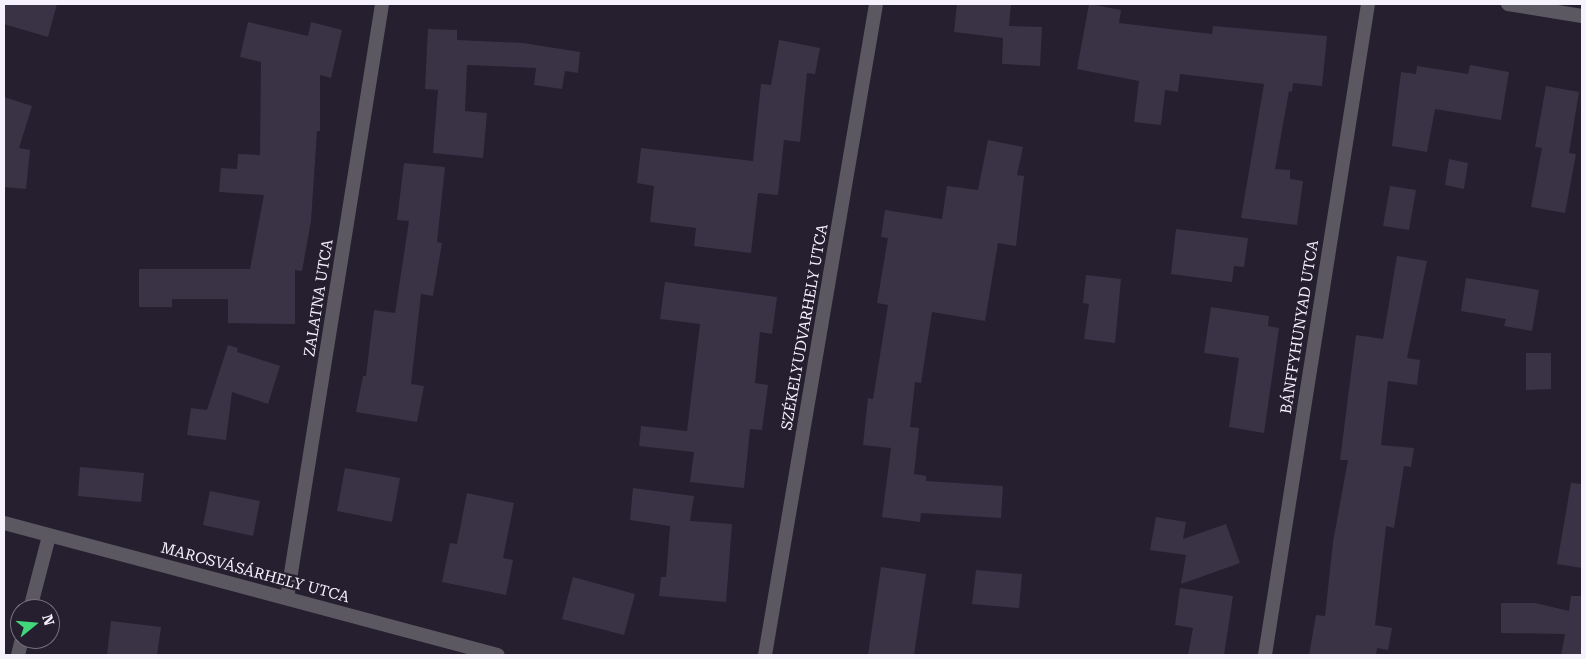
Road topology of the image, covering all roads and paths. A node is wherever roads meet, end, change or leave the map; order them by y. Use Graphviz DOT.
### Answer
graph roads {
  1 [pos="382,4"];
  2 [pos="876,4"];
  3 [pos="1368,4"];
  4 [pos="1508,4"];
  5 [pos="1582,16"];
  6 [pos="4,522"];
  7 [pos="49,536"];
  8 [pos="287,598"];
  9 [pos="33,599"];
  10 [pos="498,655"];
  11 [pos="765,655"];
  12 [pos="1264,655"];
  1 -- 8 [label="street, ZALATNA UTCA"];
  2 -- 11 [label="street, SZÉKELYUDVARHELY UTCA"];
  3 -- 12 [label="street, BÁNFFYHUNYAD UTCA"];
  4 -- 5 [label="street"];
  6 -- 7 [label="street, MAROSVÁSÁRHELY UTCA"];
  7 -- 8 [label="street, MAROSVÁSÁRHELY UTCA"];
  7 -- 9 [label="street"];
  8 -- 10 [label="street, MAROSVÁSÁRHELY UTCA"];
}
